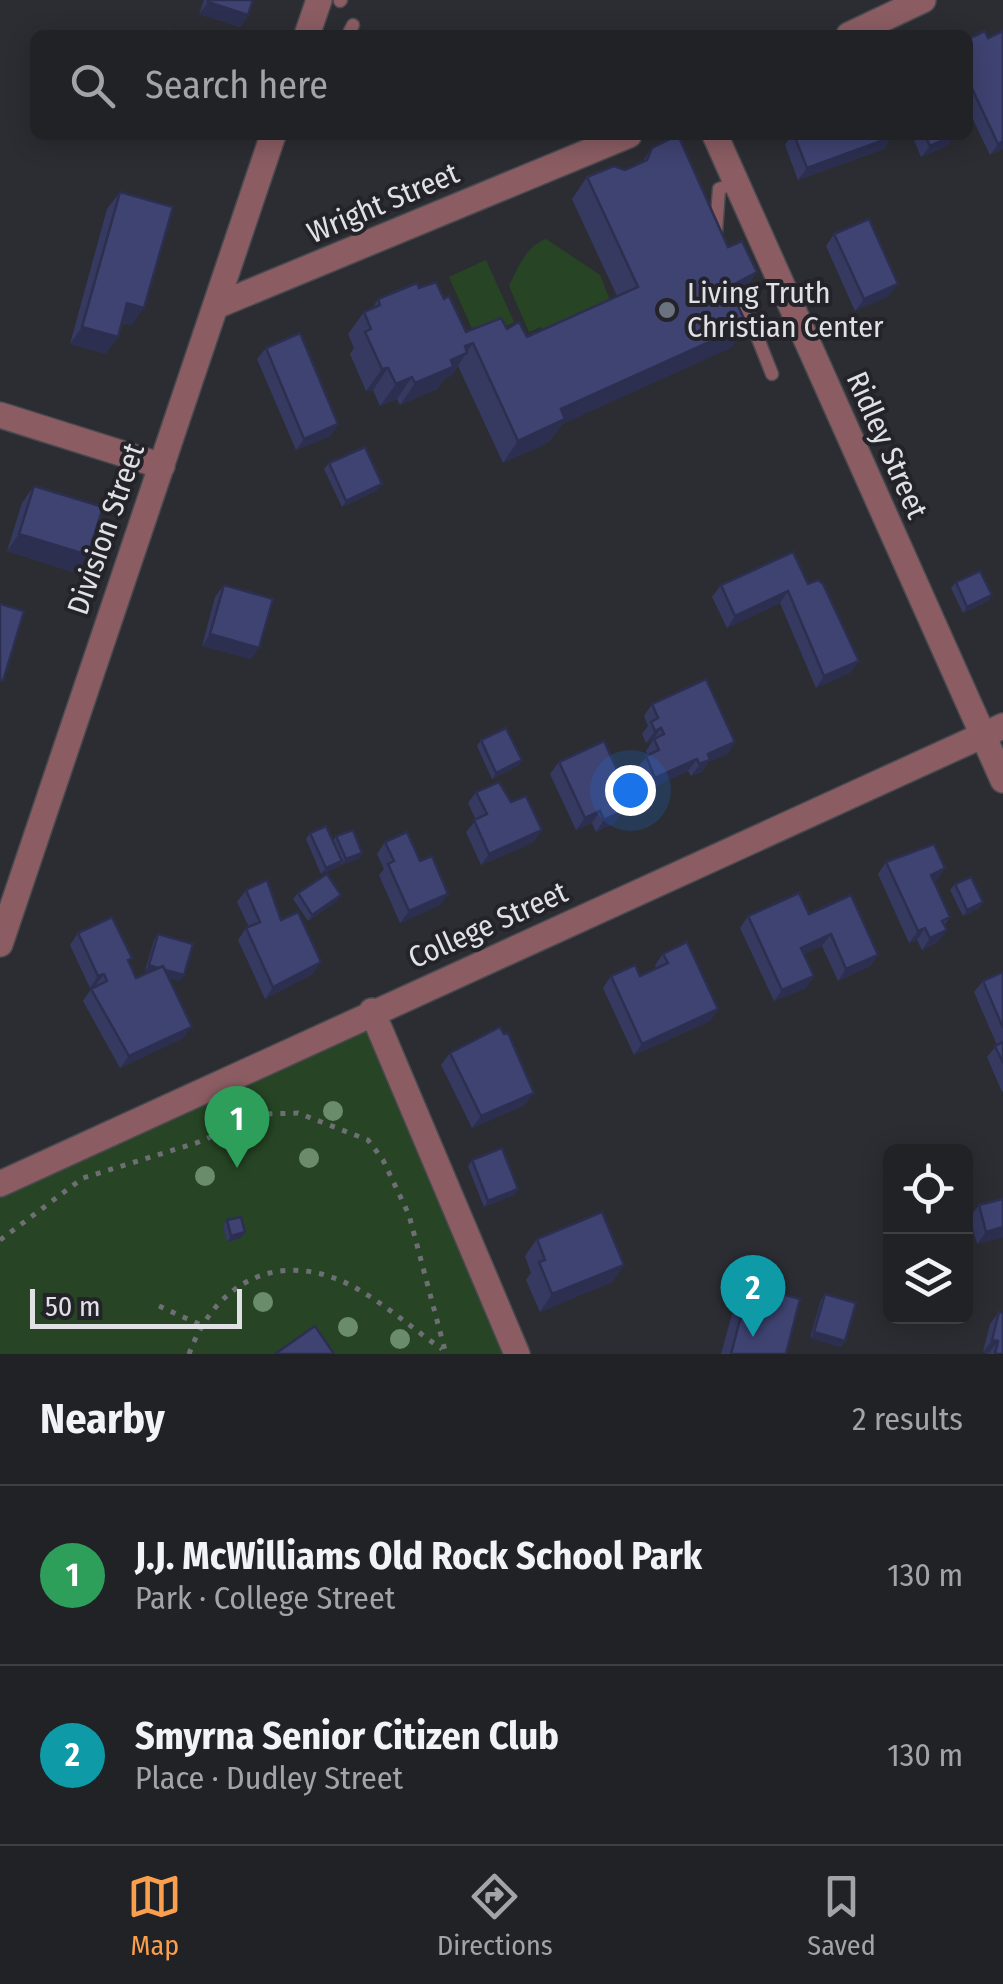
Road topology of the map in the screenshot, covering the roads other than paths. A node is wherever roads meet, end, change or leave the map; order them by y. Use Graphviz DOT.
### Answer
graph roads {
  1 [pos="319,0"];
  2 [pos="923,0"];
  3 [pos="309,30"];
  4 [pos="860,30"];
  5 [pos="272,140"];
  6 [pos="617,140"];
  7 [pos="717,140"];
  8 [pos="735,183"];
  9 [pos="721,246"];
  10 [pos="728,263"];
  11 [pos="216,306"];
  12 [pos="772,374"];
  13 [pos="0,415"];
  14 [pos="162,466"];
  15 [pos="993,731"];
  16 [pos="1003,780"];
  17 [pos="0,944"];
  18 [pos="372,1011"];
  19 [pos="0,1184"];
  20 [pos="517,1354"];
  1 -- 3 [label="street"];
  2 -- 4 [label="street"];
  5 -- 11 [label="street, Division Street"];
  6 -- 11 [label="street, Wright Street"];
  7 -- 8 [label="street, Ridley Street"];
  8 -- 9 [label="lane"];
  8 -- 15 [label="street, Ridley Street"];
  10 -- 12 [label="lane"];
  11 -- 14 [label="street, Division Street"];
  13 -- 14 [label="street"];
  14 -- 17 [label="street, Division Street"];
  15 -- 16 [label="street, Ridley Street"];
  15 -- 18 [label="street, College Street"];
  18 -- 19 [label="street, College Street"];
  18 -- 20 [label="street"];
}
